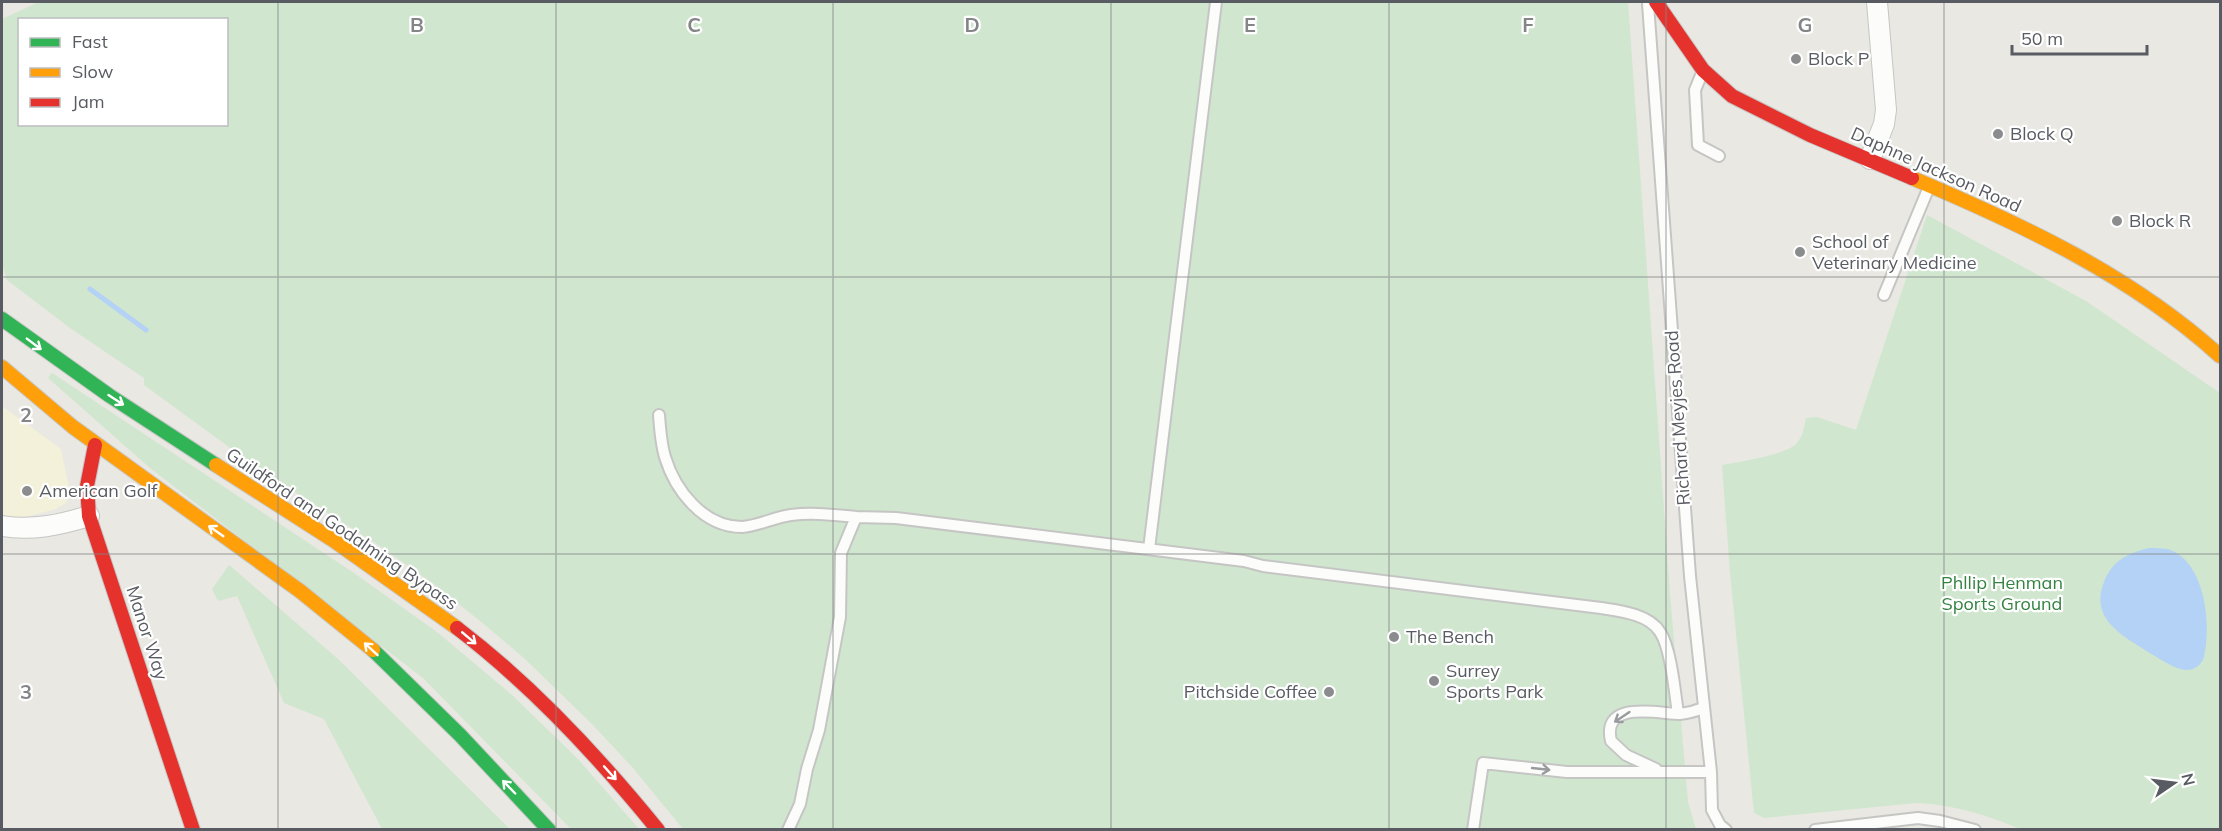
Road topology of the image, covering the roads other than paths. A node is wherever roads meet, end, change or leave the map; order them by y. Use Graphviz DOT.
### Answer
graph roads {
  1 [pos="1216,2"];
  2 [pos="1648,2"];
  3 [pos="1656,2"];
  4 [pos="1877,2"];
  5 [pos="1703,70"];
  6 [pos="1719,156"];
  7 [pos="1870,159"];
  8 [pos="1929,186"];
  9 [pos="1884,295"];
  10 [pos="2,319"];
  11 [pos="2220,356"];
  12 [pos="2,368"];
  13 [pos="2,381"];
  14 [pos="21,385"];
  15 [pos="659,415"];
  16 [pos="95,445"];
  17 [pos="89,516"];
  18 [pos="856,517"];
  19 [pos="2,526"];
  20 [pos="1149,549"];
  21 [pos="1703,708"];
  22 [pos="1678,714"];
  23 [pos="1671,772"];
  24 [pos="1711,772"];
  25 [pos="193,830"];
  26 [pos="549,830"];
  27 [pos="658,830"];
  28 [pos="788,830"];
  29 [pos="1473,830"];
  30 [pos="1726,830"];
  31 [pos="1815,830"];
  32 [pos="1975,830"];
  1 -- 20 [label="lane"];
  2 -- 21 [label="lane, Richard Meyjes Road"];
  3 -- 5 [label="main road, Daphne Jackson Road"];
  4 -- 7 [label="street"];
  5 -- 6 [label="lane"];
  5 -- 7 [label="main road, Daphne Jackson Road"];
  7 -- 8 [label="main road, Daphne Jackson Road"];
  8 -- 9 [label="lane"];
  8 -- 11 [label="main road, Daphne Jackson Road"];
  10 -- 27 [label="main road, Guildford and Godalming Bypass, one-way"];
  12 -- 14 [label="main road"];
  13 -- 14 [label="lane"];
  14 -- 16 [label="main road"];
  15 -- 18 [label="lane"];
  16 -- 17 [label="main road, Manor Way"];
  26 -- 16 [label="main road, one-way"];
  17 -- 19 [label="street"];
  17 -- 25 [label="main road, Manor Way"];
  18 -- 20 [label="lane"];
  18 -- 28 [label="lane"];
  20 -- 22 [label="lane"];
  21 -- 22 [label="lane"];
  21 -- 24 [label="lane, Richard Meyjes Road"];
  22 -- 23 [label="lane, one-way"];
  23 -- 24 [label="lane"];
  29 -- 23 [label="lane, one-way"];
  24 -- 30 [label="lane, Richard Meyjes Road"];
  31 -- 32 [label="lane"];
}
